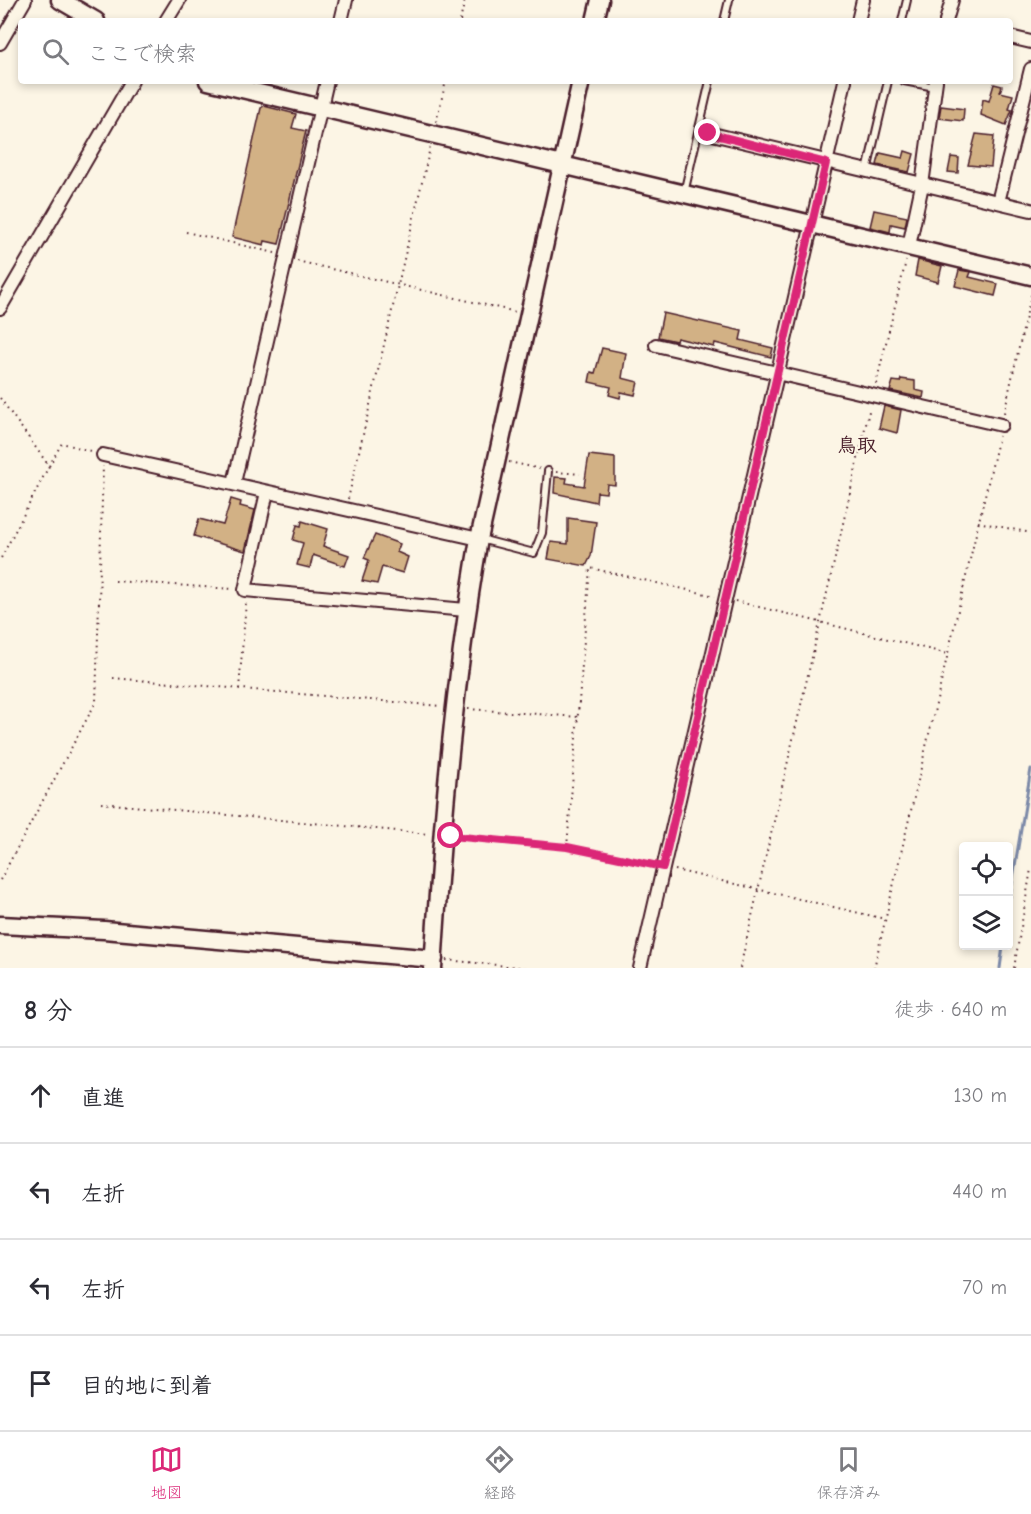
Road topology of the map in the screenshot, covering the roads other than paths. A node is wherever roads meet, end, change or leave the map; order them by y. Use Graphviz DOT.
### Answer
graph roads {
  1 [pos="25,0"];
  2 [pos="60,0"];
  3 [pos="179,0"];
  4 [pos="346,0"];
  5 [pos="600,0"];
  6 [pos="729,0"];
  7 [pos="863,0"];
  8 [pos="907,0"];
  9 [pos="952,0"];
  10 [pos="91,18"];
  11 [pos="168,18"];
  12 [pos="342,18"];
  13 [pos="596,18"];
  14 [pos="725,18"];
  15 [pos="859,18"];
  16 [pos="903,18"];
  17 [pos="947,18"];
  18 [pos="1013,39"];
  19 [pos="1031,42"];
  20 [pos="0,43"];
  21 [pos="1031,69"];
  22 [pos="130,84"];
  23 [pos="221,84"];
  24 [pos="326,84"];
  25 [pos="580,84"];
  26 [pos="709,84"];
  27 [pos="844,84"];
  28 [pos="887,84"];
  29 [pos="935,84"];
  30 [pos="321,108"];
  31 [pos="708,133"];
  32 [pos="826,163"];
  33 [pos="561,165"];
  34 [pos="866,172"];
  35 [pos="922,185"];
  36 [pos="683,193"];
  37 [pos="998,202"];
  38 [pos="1031,210"];
  39 [pos="813,225"];
  40 [pos="909,246"];
  41 [pos="1031,276"];
  42 [pos="0,308"];
  43 [pos="656,345"];
  44 [pos="776,374"];
  45 [pos="1001,425"];
  46 [pos="103,455"];
  47 [pos="548,471"];
  48 [pos="234,483"];
  49 [pos="267,492"];
  50 [pos="478,539"];
  51 [pos="466,610"];
  52 [pos="0,925"];
  53 [pos="433,963"];
  54 [pos="640,968"];
  1 -- 20 [label="street"];
  2 -- 10 [label="street"];
  3 -- 11 [label="street"];
  4 -- 12 [label="street"];
  5 -- 13 [label="street"];
  6 -- 14 [label="lane"];
  7 -- 15 [label="street"];
  8 -- 16 [label="lane"];
  9 -- 17 [label="street"];
  18 -- 19 [label="street"];
  21 -- 37 [label="street"];
  22 -- 42 [label="street"];
  23 -- 30 [label="street"];
  24 -- 30 [label="street"];
  25 -- 33 [label="street"];
  26 -- 36 [label="lane"];
  27 -- 32 [label="street"];
  28 -- 34 [label="lane"];
  29 -- 35 [label="street"];
  30 -- 33 [label="street"];
  30 -- 48 [label="street"];
  31 -- 32 [label="street"];
  32 -- 34 [label="street"];
  32 -- 39 [label="street"];
  33 -- 36 [label="street"];
  33 -- 50 [label="street"];
  34 -- 35 [label="street"];
  35 -- 37 [label="street"];
  35 -- 40 [label="street"];
  36 -- 39 [label="street"];
  37 -- 38 [label="street"];
  39 -- 40 [label="street"];
  39 -- 44 [label="street"];
  40 -- 41 [label="street"];
  43 -- 44 [label="street"];
  44 -- 45 [label="street"];
  44 -- 54 [label="street"];
  46 -- 48 [label="street"];
  47 -- 50 [label="lane"];
  48 -- 49 [label="street"];
  49 -- 50 [label="street"];
  49 -- 51 [label="street"];
  50 -- 51 [label="street"];
  51 -- 53 [label="street"];
  52 -- 53 [label="street"];
}
